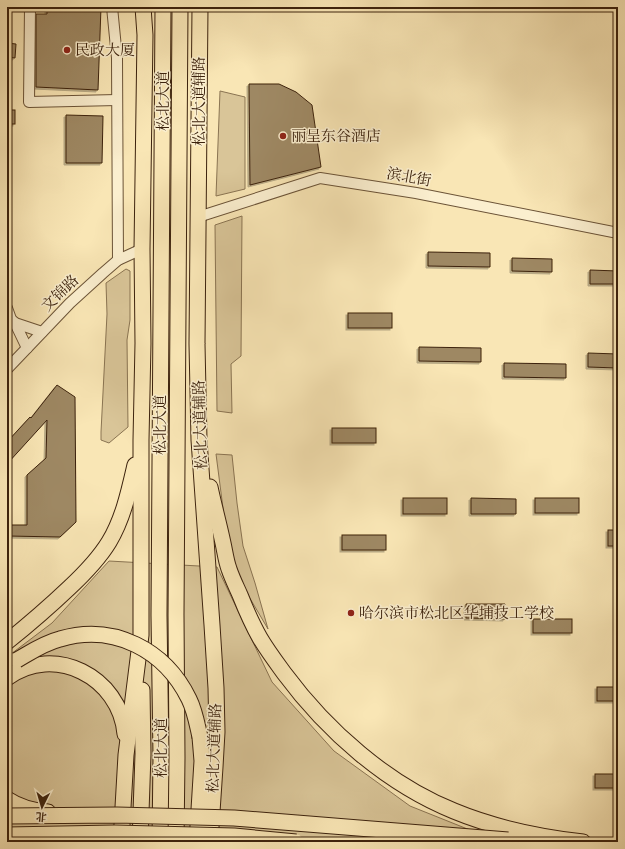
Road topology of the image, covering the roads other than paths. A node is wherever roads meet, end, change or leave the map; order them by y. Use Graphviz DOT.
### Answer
graph roads {
  1 [pos="30,7"];
  2 [pos="112,7"];
  3 [pos="143,7"];
  4 [pos="163,7"];
  5 [pos="180,7"];
  6 [pos="200,7"];
  7 [pos="117,100"];
  8 [pos="198,217"];
  9 [pos="618,233"];
  10 [pos="178,244"];
  11 [pos="142,249"];
  12 [pos="161,258"];
  13 [pos="118,260"];
  14 [pos="7,308"];
  15 [pos="15,323"];
  16 [pos="42,332"];
  17 [pos="143,343"];
  18 [pos="197,344"];
  19 [pos="27,348"];
  20 [pos="7,369"];
  21 [pos="141,440"];
  22 [pos="199,440"];
  23 [pos="141,635"];
  24 [pos="7,642"];
  25 [pos="12,664"];
  26 [pos="7,678"];
  27 [pos="126,756"];
  28 [pos="7,800"];
  29 [pos="117,815"];
  30 [pos="7,816"];
  31 [pos="7,835"];
  32 [pos="121,842"];
  33 [pos="140,842"];
  34 [pos="160,842"];
  35 [pos="176,842"];
  36 [pos="197,842"];
  37 [pos="210,842"];
  38 [pos="296,842"];
  39 [pos="527,842"];
  40 [pos="583,842"];
  1 -- 7 [label="street"];
  2 -- 7 [label="street"];
  3 -- 11 [label="highway"];
  4 -- 12 [label="highway, 松北大道"];
  5 -- 10 [label="highway, 松北大道"];
  6 -- 8 [label="highway, 松北大道辅路"];
  7 -- 13 [label="street"];
  8 -- 9 [label="street, 滨北街"];
  8 -- 18 [label="highway, 松北大道辅路"];
  10 -- 18 [label="highway"];
  10 -- 35 [label="highway, 松北大道"];
  11 -- 13 [label="street, 文锦路"];
  11 -- 17 [label="highway"];
  12 -- 17 [label="highway"];
  12 -- 34 [label="highway, 松北大道"];
  13 -- 16 [label="street, 文锦路"];
  14 -- 15 [label="street"];
  15 -- 16 [label="street"];
  15 -- 19 [label="street"];
  16 -- 19 [label="street, 文锦路"];
  17 -- 21 [label="highway"];
  18 -- 22 [label="highway, 松北大道辅路"];
  19 -- 20 [label="street, 文锦路"];
  21 -- 23 [label="highway"];
  21 -- 24 [label="highway"];
  22 -- 37 [label="highway, 松北大道辅路"];
  22 -- 40 [label="highway"];
  23 -- 27 [label="highway"];
  23 -- 33 [label="highway"];
  25 -- 36 [label="highway, bridge"];
  26 -- 27 [label="highway"];
  27 -- 32 [label="highway"];
  28 -- 29 [label="highway, bridge"];
  29 -- 30 [label="highway, bridge"];
  29 -- 39 [label="highway, bridge"];
  31 -- 38 [label="highway, bridge"];
}
